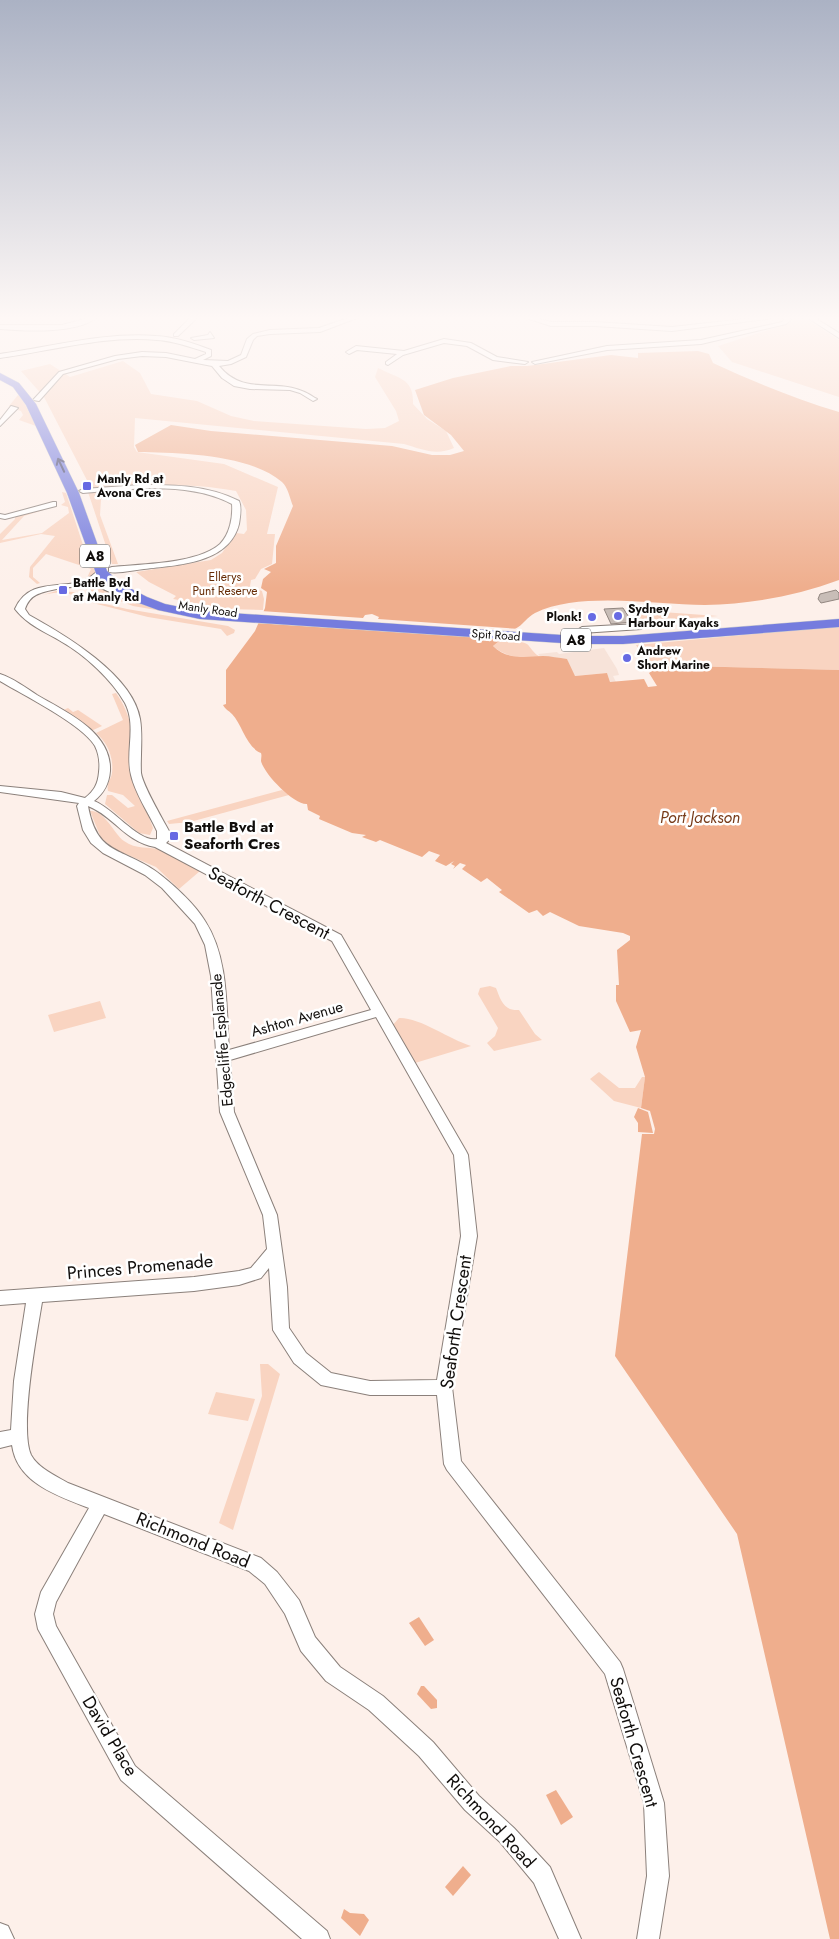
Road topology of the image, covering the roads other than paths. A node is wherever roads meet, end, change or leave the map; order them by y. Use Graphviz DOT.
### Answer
graph roads {
  1 [pos="14,408"];
  2 [pos="33,408"];
  3 [pos="42,408"];
  4 [pos="0,424"];
  5 [pos="78,492"];
  6 [pos="53,504"];
  7 [pos="0,516"];
  8 [pos="106,571"];
  9 [pos="85,583"];
  10 [pos="148,602"];
  11 [pos="839,616"];
  12 [pos="248,617"];
  13 [pos="839,622"];
  14 [pos="638,627"];
  15 [pos="582,630"];
  16 [pos="530,635"];
  17 [pos="0,677"];
  18 [pos="0,789"];
  19 [pos="86,802"];
  20 [pos="161,842"];
  21 [pos="379,1012"];
  22 [pos="223,1057"];
  23 [pos="273,1252"];
  24 [pos="35,1296"];
  25 [pos="0,1298"];
  26 [pos="444,1387"];
  27 [pos="19,1436"];
  28 [pos="0,1440"];
  29 [pos="101,1503"];
  30 [pos="0,1934"];
  31 [pos="3,1939"];
  32 [pos="319,1939"];
  33 [pos="570,1939"];
  34 [pos="648,1939"];
  1 -- 4 [label="street"];
  5 -- 2 [label="highway, A8, one-way"];
  3 -- 5 [label="highway, A8"];
  5 -- 8 [label="highway, A8"];
  5 -- 8 [label="street"];
  6 -- 7 [label="street"];
  8 -- 9 [label="street"];
  8 -- 10 [label="highway, A8"];
  8 -- 12 [label="highway, Manly Road / A8"];
  9 -- 10 [label="street"];
  9 -- 20 [label="street"];
  10 -- 12 [label="highway, Spit Road / A8"];
  11 -- 16 [label="highway, Spit Road / A8"];
  12 -- 16 [label="highway, Spit Road / A8"];
  13 -- 16 [label="highway, Spit Road / A8"];
  14 -- 15 [label="street"];
  17 -- 19 [label="street"];
  18 -- 19 [label="street"];
  19 -- 20 [label="street, Seaforth Crescent"];
  19 -- 22 [label="street, Edgecliffe Esplanade"];
  20 -- 21 [label="street, Seaforth Crescent"];
  21 -- 22 [label="street, Ashton Avenue"];
  21 -- 26 [label="street, Seaforth Crescent"];
  22 -- 23 [label="street, Edgecliffe Esplanade"];
  23 -- 24 [label="street, Princes Promenade"];
  23 -- 26 [label="street, Edgecliffe Esplanade"];
  24 -- 25 [label="street, Princes Promenade"];
  24 -- 27 [label="street, Richmond Road"];
  26 -- 34 [label="street, Seaforth Crescent"];
  27 -- 28 [label="street"];
  27 -- 29 [label="street, Richmond Road"];
  29 -- 32 [label="street, David Place"];
  29 -- 33 [label="street, Richmond Road"];
  30 -- 31 [label="street"];
}
